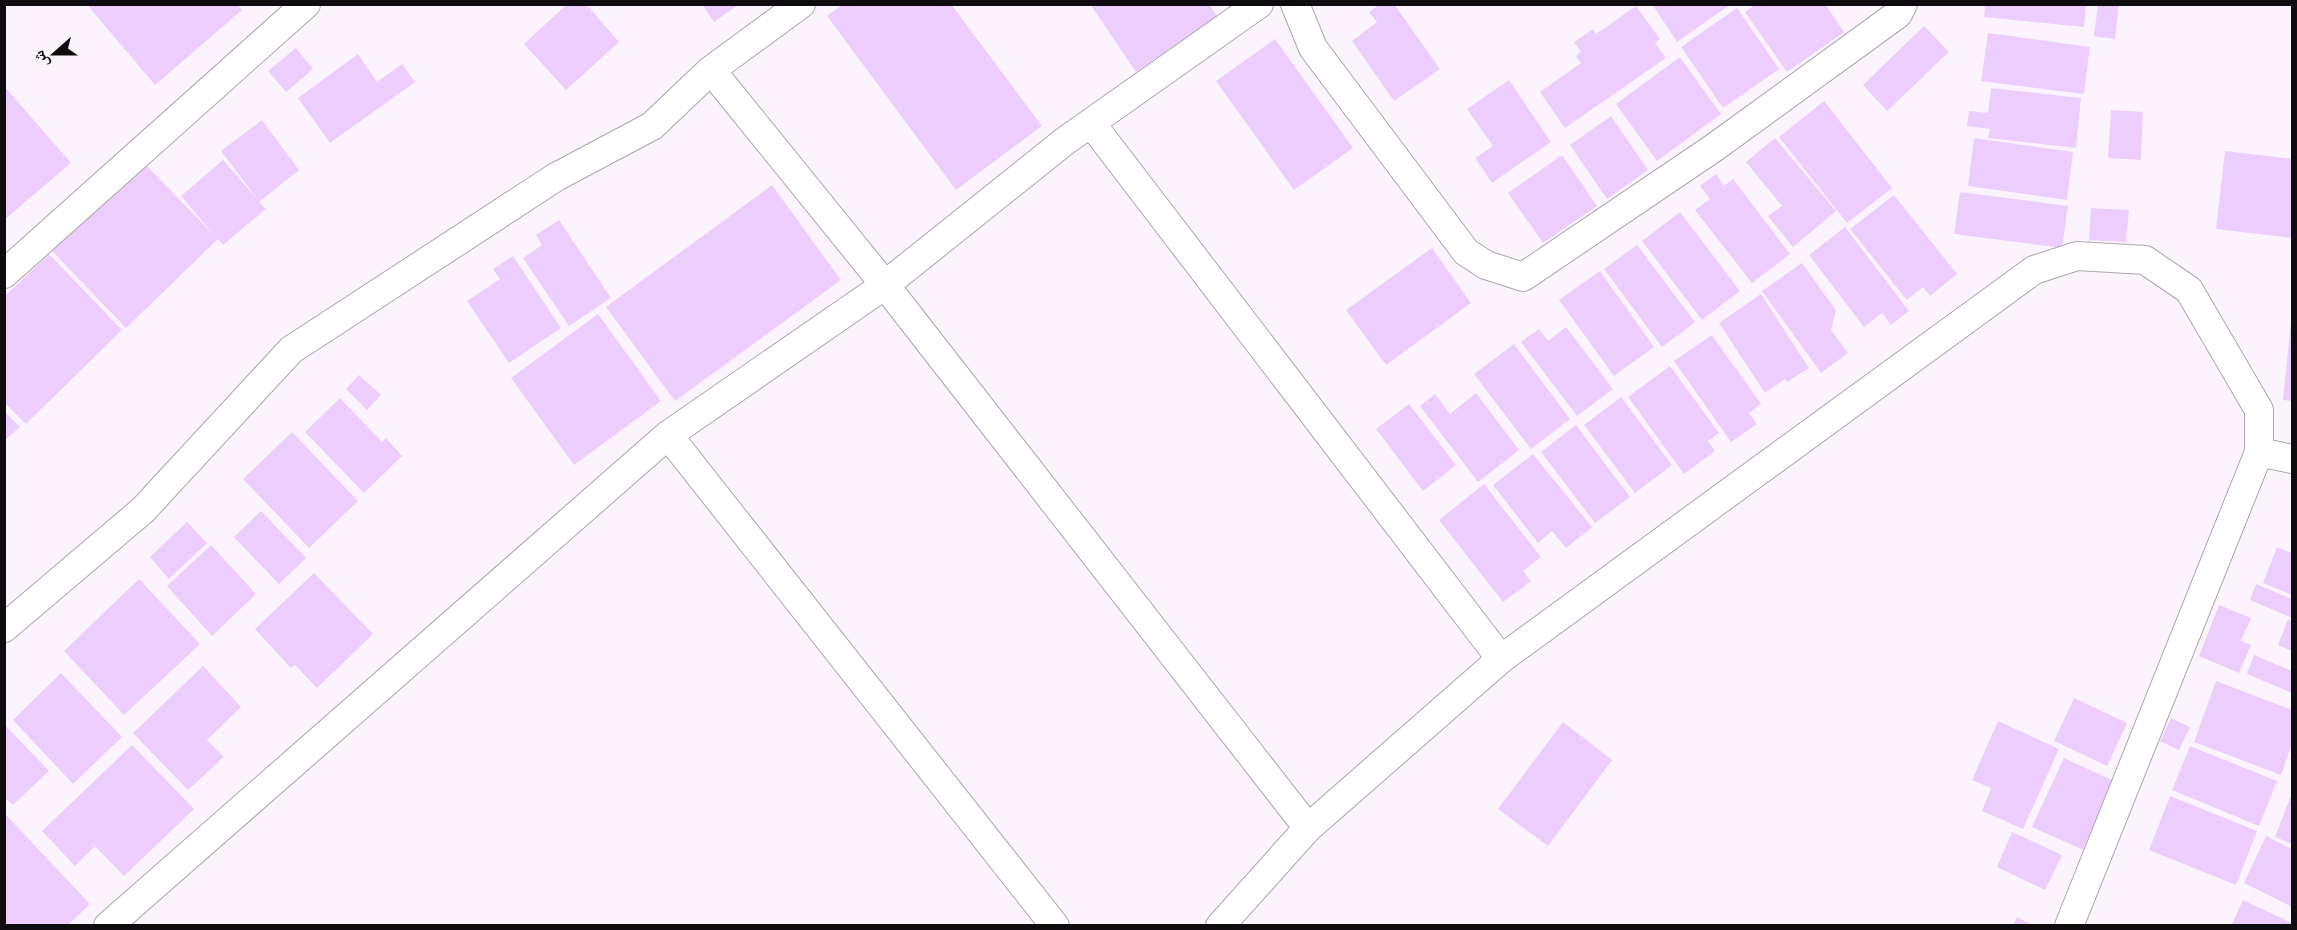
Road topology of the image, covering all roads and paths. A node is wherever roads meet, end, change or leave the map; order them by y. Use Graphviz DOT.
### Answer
graph roads {
  1 [pos="306,4"];
  2 [pos="801,4"];
  3 [pos="1259,4"];
  4 [pos="1295,4"];
  5 [pos="1903,4"];
  6 [pos="711,70"];
  7 [pos="1091,123"];
  8 [pos="4,274"];
  9 [pos="885,285"];
  10 [pos="668,435"];
  11 [pos="2259,452"];
  12 [pos="2292,459"];
  13 [pos="4,628"];
  14 [pos="1501,658"];
  15 [pos="1308,828"];
  16 [pos="108,926"];
  17 [pos="1055,926"];
  18 [pos="1220,926"];
  19 [pos="2069,926"];
  1 -- 8 [label="street"];
  2 -- 6 [label="street"];
  3 -- 7 [label="street"];
  4 -- 5 [label="street"];
  6 -- 9 [label="street"];
  6 -- 13 [label="street"];
  7 -- 9 [label="street"];
  7 -- 14 [label="street"];
  9 -- 10 [label="street"];
  9 -- 15 [label="street"];
  10 -- 16 [label="street"];
  10 -- 17 [label="street"];
  11 -- 12 [label="street"];
  11 -- 14 [label="street"];
  11 -- 19 [label="street"];
  14 -- 15 [label="street"];
  15 -- 18 [label="street"];
}
